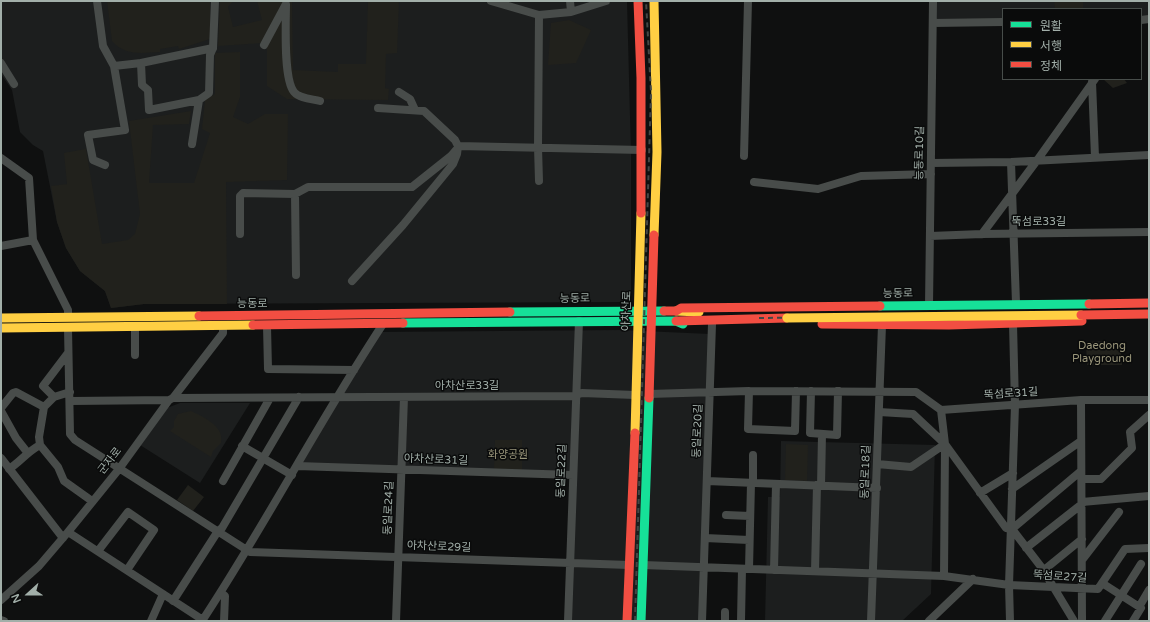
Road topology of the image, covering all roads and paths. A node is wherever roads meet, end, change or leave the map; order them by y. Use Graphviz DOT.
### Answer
graph roads {
  1 [pos="97,1"];
  2 [pos="215,1"];
  3 [pos="491,1"];
  4 [pos="570,1"];
  5 [pos="606,1"];
  6 [pos="638,1"];
  7 [pos="654,1"];
  8 [pos="748,1"];
  9 [pos="933,1"];
  10 [pos="285,2"];
  11 [pos="571,12"];
  12 [pos="539,16"];
  13 [pos="1002,22"];
  14 [pos="933,23"];
  15 [pos="264,45"];
  16 [pos="208,51"];
  17 [pos="1,63"];
  18 [pos="141,63"];
  19 [pos="114,66"];
  20 [pos="1093,80"];
  21 [pos="14,84"];
  22 [pos="399,92"];
  23 [pos="198,100"];
  24 [pos="320,101"];
  25 [pos="378,108"];
  26 [pos="415,110"];
  27 [pos="192,144"];
  28 [pos="458,146"];
  29 [pos="538,147"];
  30 [pos="642,150"];
  31 [pos="1149,155"];
  32 [pos="744,156"];
  33 [pos="1095,157"];
  34 [pos="1,158"];
  35 [pos="1038,159"];
  36 [pos="1011,162"];
  37 [pos="931,163"];
  38 [pos="105,165"];
  39 [pos="930,174"];
  40 [pos="539,181"];
  41 [pos="754,182"];
  42 [pos="1013,190"];
  43 [pos="295,194"];
  44 [pos="1149,232"];
  45 [pos="1014,233"];
  46 [pos="240,234"];
  47 [pos="982,234"];
  48 [pos="930,236"];
  49 [pos="33,240"];
  50 [pos="1,246"];
  51 [pos="296,275"];
  52 [pos="352,281"];
  53 [pos="1149,303"];
  54 [pos="1016,304"];
  55 [pos="929,305"];
  56 [pos="639,310"];
  57 [pos="652,310"];
  58 [pos="1149,310"];
  59 [pos="676,311"];
  60 [pos="408,314"];
  61 [pos="1149,314"];
  62 [pos="787,316"];
  63 [pos="68,317"];
  64 [pos="1,318"];
  65 [pos="1149,319"];
  66 [pos="579,321"];
  67 [pos="639,321"];
  68 [pos="652,321"];
  69 [pos="676,321"];
  70 [pos="409,323"];
  71 [pos="383,324"];
  72 [pos="712,324"];
  73 [pos="882,324"];
  74 [pos="1013,324"];
  75 [pos="223,326"];
  76 [pos="268,326"];
  77 [pos="135,327"];
  78 [pos="1,328"];
  79 [pos="68,328"];
  80 [pos="638,338"];
  81 [pos="651,338"];
  82 [pos="644,347"];
  83 [pos="68,353"];
  84 [pos="135,354"];
  85 [pos="354,370"];
  86 [pos="711,391"];
  87 [pos="749,391"];
  88 [pos="796,391"];
  89 [pos="811,391"];
  90 [pos="838,391"];
  91 [pos="880,391"];
  92 [pos="649,394"];
  93 [pos="576,395"];
  94 [pos="635,396"];
  95 [pos="54,397"];
  96 [pos="70,397"];
  97 [pos="299,397"];
  98 [pos="337,397"];
  99 [pos="404,397"];
  100 [pos="270,398"];
  101 [pos="171,399"];
  102 [pos="1081,400"];
  103 [pos="1149,400"];
  104 [pos="1015,405"];
  105 [pos="44,407"];
  106 [pos="1,408"];
  107 [pos="941,410"];
  108 [pos="1,411"];
  109 [pos="879,412"];
  110 [pos="1149,415"];
  111 [pos="822,434"];
  112 [pos="1081,441"];
  113 [pos="945,444"];
  114 [pos="40,445"];
  115 [pos="242,446"];
  116 [pos="28,452"];
  117 [pos="753,455"];
  118 [pos="264,458"];
  119 [pos="2,460"];
  120 [pos="877,464"];
  121 [pos="297,466"];
  122 [pos="9,469"];
  123 [pos="119,469"];
  124 [pos="402,470"];
  125 [pos="1013,473"];
  126 [pos="292,475"];
  127 [pos="573,475"];
  128 [pos="1081,475"];
  129 [pos="708,480"];
  130 [pos="223,481"];
  131 [pos="752,483"];
  132 [pos="776,484"];
  133 [pos="819,486"];
  134 [pos="877,488"];
  135 [pos="1012,489"];
  136 [pos="980,493"];
  137 [pos="1149,496"];
  138 [pos="92,501"];
  139 [pos="1082,503"];
  140 [pos="1120,512"];
  141 [pos="726,515"];
  142 [pos="750,516"];
  143 [pos="1012,529"];
  144 [pos="218,531"];
  145 [pos="65,535"];
  146 [pos="705,538"];
  147 [pos="1082,539"];
  148 [pos="637,540"];
  149 [pos="749,540"];
  150 [pos="1026,548"];
  151 [pos="1149,548"];
  152 [pos="98,551"];
  153 [pos="247,551"];
  154 [pos="398,556"];
  155 [pos="1082,560"];
  156 [pos="570,563"];
  157 [pos="1142,564"];
  158 [pos="629,565"];
  159 [pos="643,565"];
  160 [pos="703,568"];
  161 [pos="745,569"];
  162 [pos="127,570"];
  163 [pos="774,570"];
  164 [pos="1044,570"];
  165 [pos="815,572"];
  166 [pos="874,574"];
  167 [pos="944,576"];
  168 [pos="973,579"];
  169 [pos="1102,583"];
  170 [pos="1009,585"];
  171 [pos="1055,587"];
  172 [pos="1082,589"];
  173 [pos="1149,590"];
  174 [pos="221,593"];
  175 [pos="163,594"];
  176 [pos="1121,595"];
  177 [pos="1,600"];
  178 [pos="173,601"];
  179 [pos="1139,607"];
  180 [pos="725,612"];
  181 [pos="1,620"];
  182 [pos="202,620"];
  183 [pos="4,621"];
  184 [pos="151,621"];
  185 [pos="224,621"];
  186 [pos="396,621"];
  187 [pos="568,621"];
  188 [pos="627,621"];
  189 [pos="641,621"];
  190 [pos="702,621"];
  191 [pos="725,621"];
  192 [pos="741,621"];
  193 [pos="871,621"];
  194 [pos="929,621"];
  195 [pos="1010,621"];
  196 [pos="1074,621"];
  197 [pos="1082,621"];
  198 [pos="1105,621"];
  199 [pos="1133,621"];
  1 -- 19 [label="street"];
  2 -- 16 [label="street"];
  3 -- 12 [label="street"];
  4 -- 11 [label="street"];
  5 -- 11 [label="street"];
  6 -- 30 [label="main road, 아차산로"];
  7 -- 57 [label="main road, 아차산로"];
  8 -- 32 [label="street"];
  9 -- 14 [label="street, 능동로10길"];
  10 -- 15 [label="street"];
  10 -- 24 [label="street"];
  11 -- 12 [label="street"];
  12 -- 29 [label="street"];
  13 -- 14 [label="street"];
  14 -- 37 [label="street, 능동로10길"];
  16 -- 18 [label="street"];
  16 -- 23 [label="street"];
  17 -- 21 [label="street"];
  18 -- 19 [label="street"];
  18 -- 23 [label="street"];
  19 -- 38 [label="street"];
  20 -- 33 [label="street"];
  20 -- 35 [label="street"];
  22 -- 26 [label="street"];
  23 -- 27 [label="street"];
  25 -- 26 [label="street"];
  26 -- 28 [label="street"];
  28 -- 29 [label="street"];
  28 -- 43 [label="street"];
  28 -- 52 [label="street"];
  29 -- 30 [label="street"];
  29 -- 40 [label="street"];
  30 -- 56 [label="main road, 아차산로"];
  31 -- 33 [label="street"];
  33 -- 35 [label="street"];
  34 -- 49 [label="street"];
  35 -- 36 [label="street"];
  35 -- 42 [label="street"];
  36 -- 37 [label="street"];
  36 -- 42 [label="street"];
  37 -- 39 [label="street, 능동로10길"];
  39 -- 41 [label="street"];
  39 -- 48 [label="street, 능동로10길"];
  42 -- 45 [label="street"];
  42 -- 47 [label="street"];
  43 -- 46 [label="street"];
  43 -- 51 [label="street"];
  44 -- 45 [label="street, 뚝섬로33길"];
  45 -- 47 [label="street, 뚝섬로33길"];
  45 -- 54 [label="street"];
  47 -- 48 [label="street, 뚝섬로33길"];
  48 -- 55 [label="street, 능동로10길"];
  49 -- 50 [label="street"];
  49 -- 63 [label="street"];
  53 -- 54 [label="main road, 능동로"];
  54 -- 55 [label="main road, 능동로"];
  55 -- 59 [label="main road, 능동로"];
  56 -- 57 [label="main road, 능동로"];
  56 -- 60 [label="main road, 능동로"];
  56 -- 67 [label="main road, 아차산로"];
  57 -- 59 [label="main road, 능동로"];
  57 -- 68 [label="main road, 아차산로"];
  58 -- 62 [label="main road"];
  59 -- 62 [label="main road"];
  60 -- 63 [label="main road, 능동로"];
  60 -- 70 [label="main road"];
  61 -- 62 [label="main road, bridge"];
  62 -- 69 [label="main road, 능동로"];
  63 -- 64 [label="main road, 능동로"];
  63 -- 79 [label="main road"];
  65 -- 74 [label="main road, 능동로"];
  66 -- 67 [label="main road, 능동로"];
  66 -- 70 [label="main road, 능동로"];
  66 -- 93 [label="street, 동일로22길"];
  67 -- 68 [label="main road, 능동로"];
  67 -- 80 [label="main road, 아차산로"];
  68 -- 69 [label="main road, 능동로"];
  68 -- 81 [label="main road, 아차산로"];
  69 -- 72 [label="main road, 능동로"];
  70 -- 71 [label="main road, 능동로"];
  71 -- 76 [label="main road, 능동로"];
  71 -- 85 [label="street"];
  72 -- 73 [label="main road, 능동로"];
  72 -- 86 [label="street, 동일로20길"];
  73 -- 74 [label="main road, 능동로"];
  73 -- 91 [label="street, 동일로18길"];
  74 -- 104 [label="street"];
  75 -- 76 [label="main road, 능동로"];
  75 -- 77 [label="main road, 능동로"];
  75 -- 101 [label="street, 군자로"];
  76 -- 85 [label="street"];
  77 -- 79 [label="main road, 능동로"];
  77 -- 84 [label="street"];
  78 -- 79 [label="main road, 능동로"];
  79 -- 83 [label="street"];
  80 -- 82 [label="main road"];
  80 -- 94 [label="main road, 아차산로"];
  81 -- 82 [label="main road"];
  81 -- 92 [label="main road, 아차산로"];
  82 -- 148 [label="main road"];
  83 -- 95 [label="street"];
  83 -- 96 [label="street"];
  85 -- 98 [label="street"];
  86 -- 87 [label="street"];
  86 -- 92 [label="street"];
  86 -- 129 [label="street, 동일로20길"];
  87 -- 88 [label="street"];
  87 -- 88 [label="street"];
  88 -- 89 [label="street"];
  89 -- 90 [label="street"];
  89 -- 111 [label="street"];
  90 -- 91 [label="street"];
  90 -- 111 [label="street"];
  91 -- 107 [label="street"];
  91 -- 109 [label="street, 동일로18길"];
  92 -- 148 [label="main road, 아차산로"];
  93 -- 94 [label="street, 아차산로33길"];
  93 -- 99 [label="street, 아차산로33길"];
  93 -- 127 [label="street, 동일로22길"];
  94 -- 148 [label="main road, 아차산로"];
  95 -- 96 [label="street, 아차산로33길"];
  95 -- 105 [label="street"];
  96 -- 101 [label="street, 아차산로33길"];
  96 -- 123 [label="street"];
  97 -- 98 [label="street, 아차산로33길"];
  97 -- 100 [label="street, 아차산로33길"];
  97 -- 118 [label="street"];
  98 -- 99 [label="street, 아차산로33길"];
  98 -- 121 [label="street"];
  99 -- 124 [label="street, 동일로24길"];
  100 -- 101 [label="street, 아차산로33길"];
  100 -- 115 [label="street"];
  101 -- 123 [label="street, 군자로"];
  102 -- 103 [label="street, 뚝섬로31길"];
  102 -- 104 [label="street, 뚝섬로31길"];
  102 -- 112 [label="street"];
  104 -- 107 [label="street, 뚝섬로31길"];
  104 -- 125 [label="street"];
  105 -- 106 [label="street"];
  105 -- 114 [label="street"];
  107 -- 113 [label="street"];
  108 -- 116 [label="street"];
  109 -- 113 [label="street"];
  109 -- 120 [label="street, 동일로18길"];
  110 -- 128 [label="street"];
  111 -- 133 [label="street"];
  112 -- 128 [label="street"];
  112 -- 135 [label="street"];
  113 -- 120 [label="street"];
  113 -- 136 [label="street"];
  113 -- 167 [label="street"];
  114 -- 116 [label="street"];
  114 -- 138 [label="street"];
  115 -- 118 [label="street"];
  115 -- 130 [label="street"];
  116 -- 122 [label="street"];
  117 -- 131 [label="street"];
  118 -- 126 [label="street"];
  118 -- 144 [label="street"];
  119 -- 122 [label="street"];
  120 -- 134 [label="street, 동일로18길"];
  121 -- 124 [label="street, 아차산로31길"];
  121 -- 126 [label="street"];
  122 -- 145 [label="street"];
  123 -- 138 [label="street, 군자로"];
  123 -- 144 [label="street"];
  124 -- 127 [label="street, 아차산로31길"];
  124 -- 154 [label="street, 동일로24길"];
  125 -- 135 [label="street"];
  125 -- 136 [label="street"];
  126 -- 153 [label="street"];
  127 -- 156 [label="street, 동일로22길"];
  128 -- 139 [label="street"];
  128 -- 143 [label="street"];
  129 -- 131 [label="street"];
  129 -- 146 [label="street, 동일로20길"];
  131 -- 132 [label="street"];
  131 -- 142 [label="street"];
  132 -- 133 [label="street"];
  132 -- 163 [label="street"];
  133 -- 134 [label="street"];
  133 -- 165 [label="street"];
  134 -- 166 [label="street, 동일로18길"];
  135 -- 143 [label="street"];
  136 -- 143 [label="street"];
  137 -- 139 [label="street"];
  138 -- 145 [label="street, 군자로"];
  139 -- 147 [label="street"];
  139 -- 150 [label="street"];
  140 -- 155 [label="street"];
  141 -- 142 [label="street"];
  142 -- 149 [label="street"];
  143 -- 150 [label="street"];
  143 -- 170 [label="street"];
  144 -- 153 [label="street"];
  144 -- 178 [label="street"];
  145 -- 152 [label="street"];
  145 -- 177 [label="street, 군자로"];
  146 -- 149 [label="street"];
  146 -- 160 [label="street, 동일로20길"];
  147 -- 155 [label="street"];
  147 -- 164 [label="street"];
  148 -- 158 [label="main road, 아차산로"];
  148 -- 159 [label="main road, 아차산로"];
  149 -- 161 [label="street"];
  150 -- 164 [label="street"];
  151 -- 169 [label="street, 뚝섬로27길"];
  152 -- 162 [label="street"];
  152 -- 162 [label="street"];
  153 -- 154 [label="street, 아차산로29길"];
  153 -- 174 [label="street"];
  154 -- 156 [label="street, 아차산로29길"];
  154 -- 186 [label="street, 동일로24길"];
  155 -- 172 [label="street"];
  156 -- 158 [label="street, 아차산로29길"];
  156 -- 187 [label="street, 동일로22길"];
  157 -- 176 [label="street"];
  158 -- 188 [label="main road, 아차산로"];
  159 -- 160 [label="street, 뚝섬로27길"];
  159 -- 189 [label="main road, 아차산로"];
  160 -- 161 [label="street, 뚝섬로27길"];
  160 -- 190 [label="street, 동일로20길"];
  161 -- 163 [label="street, 뚝섬로27길"];
  161 -- 192 [label="street"];
  162 -- 175 [label="street"];
  163 -- 165 [label="street, 뚝섬로27길"];
  164 -- 171 [label="street"];
  165 -- 166 [label="street, 뚝섬로27길"];
  166 -- 167 [label="street, 뚝섬로27길"];
  166 -- 193 [label="street, 동일로18길"];
  167 -- 168 [label="street, 뚝섬로27길"];
  168 -- 170 [label="street, 뚝섬로27길"];
  168 -- 194 [label="street"];
  169 -- 172 [label="street, 뚝섬로27길"];
  169 -- 176 [label="street"];
  170 -- 171 [label="street, 뚝섬로27길"];
  170 -- 195 [label="street"];
  171 -- 172 [label="street, 뚝섬로27길"];
  171 -- 196 [label="street"];
  172 -- 197 [label="street"];
  173 -- 179 [label="street"];
  174 -- 182 [label="street"];
  174 -- 185 [label="street"];
  175 -- 178 [label="street"];
  175 -- 184 [label="street"];
  176 -- 179 [label="street"];
  176 -- 198 [label="street"];
  178 -- 182 [label="street"];
  179 -- 199 [label="street"];
  180 -- 191 [label="street"];
  181 -- 183 [label="street"];
}
